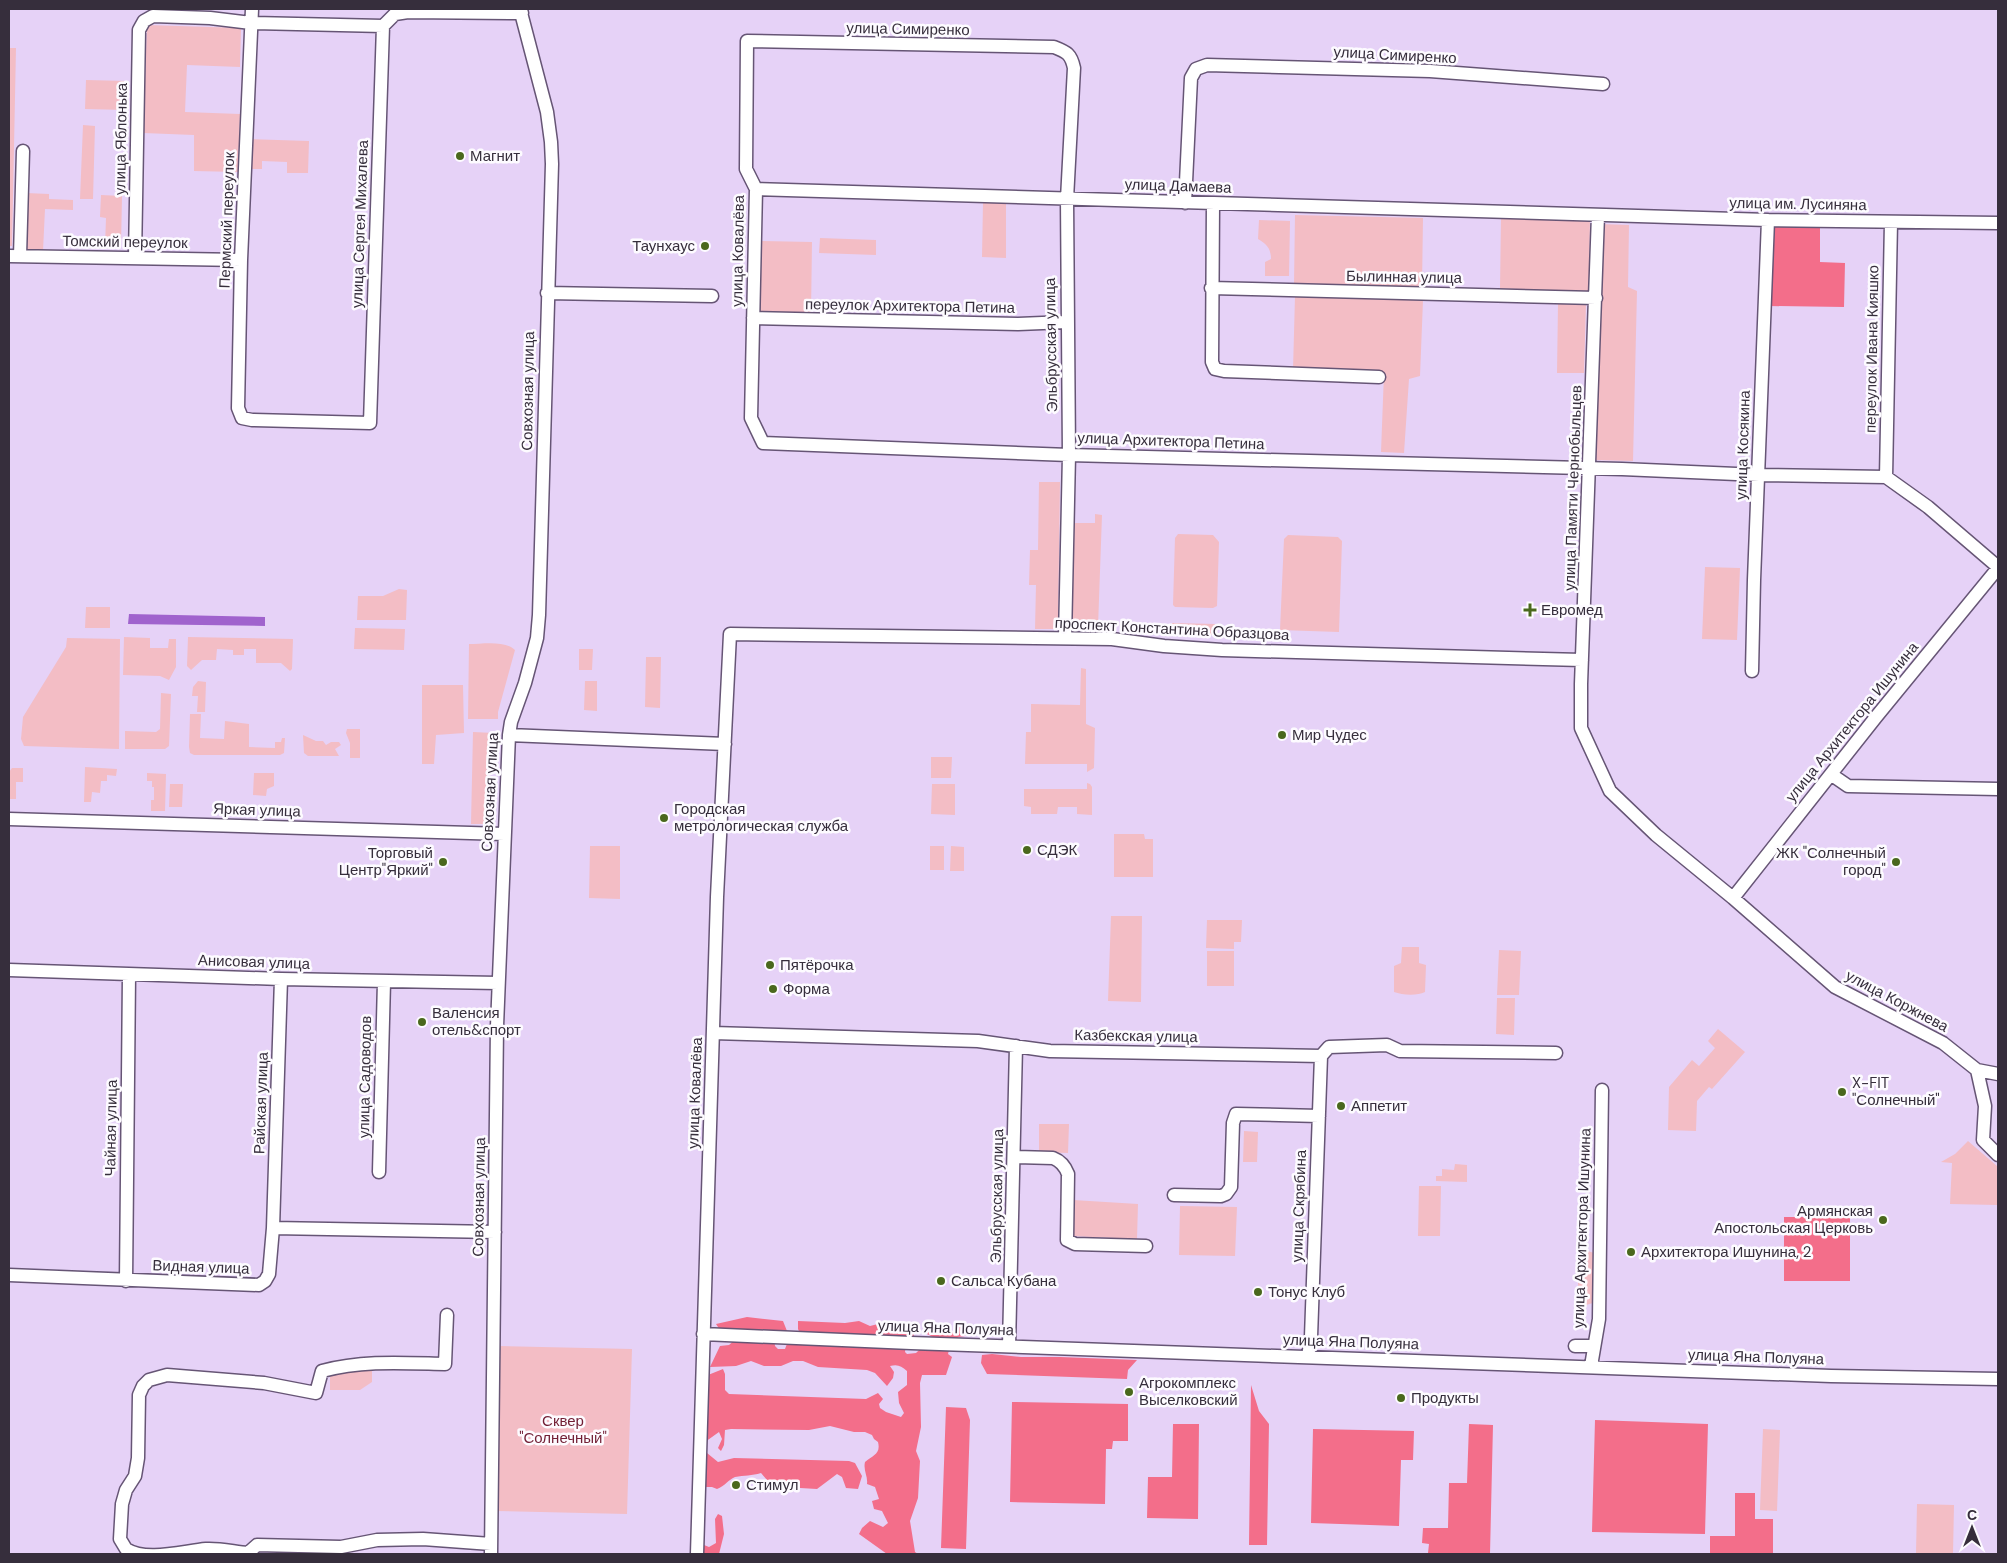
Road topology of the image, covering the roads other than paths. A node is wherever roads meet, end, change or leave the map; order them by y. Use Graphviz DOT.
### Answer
graph roads {
  1 [pos="252,9"];
  2 [pos="521,11"];
  3 [pos="251,23"];
  4 [pos="383,26"];
  5 [pos="747,41"];
  6 [pos="1068,53"];
  7 [pos="1603,84"];
  8 [pos="23,151"];
  9 [pos="756,189"];
  10 [pos="1067,199"];
  11 [pos="1185,203"];
  12 [pos="1213,204"];
  13 [pos="1598,214"];
  14 [pos="1768,220"];
  15 [pos="1891,222"];
  16 [pos="1998,223"];
  17 [pos="14,256"];
  18 [pos="135,258"];
  19 [pos="241,260"];
  20 [pos="1211,288"];
  21 [pos="547,293"];
  22 [pos="712,296"];
  23 [pos="1596,298"];
  24 [pos="753,318"];
  25 [pos="1067,322"];
  26 [pos="1379,377"];
  27 [pos="242,418"];
  28 [pos="758,433"];
  29 [pos="1069,454"];
  30 [pos="1590,468"];
  31 [pos="1758,476"];
  32 [pos="1886,477"];
  33 [pos="1998,568"];
  34 [pos="730,634"];
  35 [pos="1065,638"];
  36 [pos="1582,660"];
  37 [pos="1752,671"];
  38 [pos="509,735"];
  39 [pos="725,744"];
  40 [pos="1596,760"];
  41 [pos="1832,775"];
  42 [pos="1998,789"];
  43 [pos="9,819"];
  44 [pos="504,834"];
  45 [pos="1733,898"];
  46 [pos="9,970"];
  47 [pos="129,975"];
  48 [pos="281,979"];
  49 [pos="384,982"];
  50 [pos="498,983"];
  51 [pos="713,1033"];
  52 [pos="1016,1046"];
  53 [pos="1556,1053"];
  54 [pos="1321,1056"];
  55 [pos="1977,1070"];
  56 [pos="1998,1074"];
  57 [pos="1602,1090"];
  58 [pos="1319,1116"];
  59 [pos="1998,1155"];
  60 [pos="1014,1157"];
  61 [pos="379,1172"];
  62 [pos="1174,1195"];
  63 [pos="273,1228"];
  64 [pos="495,1232"];
  65 [pos="1146,1246"];
  66 [pos="9,1275"];
  67 [pos="126,1280"];
  68 [pos="447,1315"];
  69 [pos="703,1334"];
  70 [pos="1009,1346"];
  71 [pos="1575,1346"];
  72 [pos="1594,1346"];
  73 [pos="1308,1357"];
  74 [pos="1592,1366"];
  75 [pos="1998,1379"];
  76 [pos="491,1549"];
  77 [pos="697,1554"];
  1 -- 3 [label="street, Пермский переулок"];
  2 -- 4 [label="street"];
  2 -- 21 [label="street, Совхозная улица"];
  3 -- 4 [label="street"];
  3 -- 18 [label="street, улица Яблонька"];
  3 -- 19 [label="street, Пермский переулок"];
  4 -- 27 [label="street, улица Сергея Михалева"];
  5 -- 6 [label="street, улица Симиренко"];
  5 -- 9 [label="street, улица Ковалёва"];
  6 -- 10 [label="street, Эльбрусская улица"];
  7 -- 11 [label="street, улица Симиренко"];
  8 -- 17 [label="street"];
  9 -- 10 [label="street, улица Дамаева"];
  9 -- 24 [label="street, улица Ковалёва"];
  10 -- 11 [label="street, улица Дамаева"];
  10 -- 25 [label="street, Эльбрусская улица"];
  11 -- 12 [label="street, улица Дамаева"];
  12 -- 13 [label="street, улица Дамаева"];
  12 -- 20 [label="street"];
  13 -- 14 [label="street, улица им. Лусиняна"];
  13 -- 23 [label="street, улица Памяти Чернобыльцев"];
  14 -- 15 [label="street, улица им. Лусиняна"];
  14 -- 31 [label="street, улица Косякина"];
  15 -- 16 [label="street, улица им. Лусиняна"];
  15 -- 32 [label="street, переулок Ивана Кияшко"];
  17 -- 18 [label="street, Томский переулок"];
  18 -- 19 [label="street, Томский переулок"];
  19 -- 27 [label="street, Пермский переулок"];
  20 -- 23 [label="street, Былинная улица"];
  20 -- 26 [label="street"];
  21 -- 22 [label="street"];
  21 -- 38 [label="street, Совхозная улица"];
  23 -- 30 [label="street, улица Памяти Чернобыльцев"];
  24 -- 25 [label="street, переулок Архитектора Петина"];
  24 -- 28 [label="street, улица Ковалёва"];
  25 -- 29 [label="street, Эльбрусская улица"];
  28 -- 29 [label="street, улица Архитектора Петина"];
  29 -- 30 [label="street, улица Архитектора Петина"];
  29 -- 35 [label="street, Эльбрусская улица"];
  30 -- 31 [label="street, улица Архитектора Петина"];
  30 -- 36 [label="street, улица Памяти Чернобыльцев"];
  31 -- 32 [label="street, улица Архитектора Петина"];
  31 -- 37 [label="street, улица Косякина"];
  32 -- 33 [label="street"];
  33 -- 41 [label="street, улица Архитектора Ишунина"];
  34 -- 35 [label="street, проспект Константина Образцова"];
  34 -- 39 [label="street, улица Ковалёва"];
  35 -- 36 [label="street, проспект Константина Образцова"];
  36 -- 40 [label="street, улица Памяти Чернобыльцев"];
  38 -- 39 [label="street"];
  38 -- 44 [label="street, Совхозная улица"];
  39 -- 51 [label="street, улица Ковалёва"];
  40 -- 45 [label="street, улица Коржнева"];
  41 -- 42 [label="street"];
  41 -- 45 [label="street, улица Архитектора Ишунина"];
  43 -- 44 [label="street, Яркая улица"];
  44 -- 50 [label="street, Совхозная улица"];
  45 -- 55 [label="street, улица Коржнева"];
  46 -- 47 [label="street, Анисовая улица"];
  47 -- 48 [label="street, Анисовая улица"];
  47 -- 67 [label="street, Чайная улица"];
  48 -- 49 [label="street, Анисовая улица"];
  48 -- 63 [label="street, Райская улица"];
  49 -- 50 [label="street, Анисовая улица"];
  49 -- 61 [label="street, улица Садоводов"];
  50 -- 64 [label="street, Совхозная улица"];
  51 -- 52 [label="street, Казбекская улица"];
  51 -- 69 [label="street, улица Ковалёва"];
  52 -- 54 [label="street, Казбекская улица"];
  52 -- 60 [label="street, Эльбрусская улица"];
  53 -- 54 [label="street, Казбекская улица"];
  54 -- 58 [label="street, улица Скрябина"];
  55 -- 56 [label="street"];
  55 -- 59 [label="street"];
  57 -- 72 [label="street, улица Архитектора Ишунина"];
  58 -- 62 [label="street"];
  58 -- 73 [label="street, улица Скрябина"];
  60 -- 65 [label="street"];
  60 -- 70 [label="street, Эльбрусская улица"];
  63 -- 64 [label="street"];
  63 -- 67 [label="street, Видная улица"];
  64 -- 76 [label="street, Совхозная улица"];
  66 -- 67 [label="street, Видная улица"];
  68 -- 76 [label="street"];
  69 -- 70 [label="street, улица Яна Полуяна"];
  69 -- 77 [label="street, улица Ковалёва"];
  70 -- 73 [label="street, улица Яна Полуяна"];
  71 -- 72 [label="street"];
  72 -- 74 [label="street, улица Архитектора Ишунина"];
  73 -- 74 [label="street, улица Яна Полуяна"];
  74 -- 75 [label="street, улица Яна Полуяна"];
}
